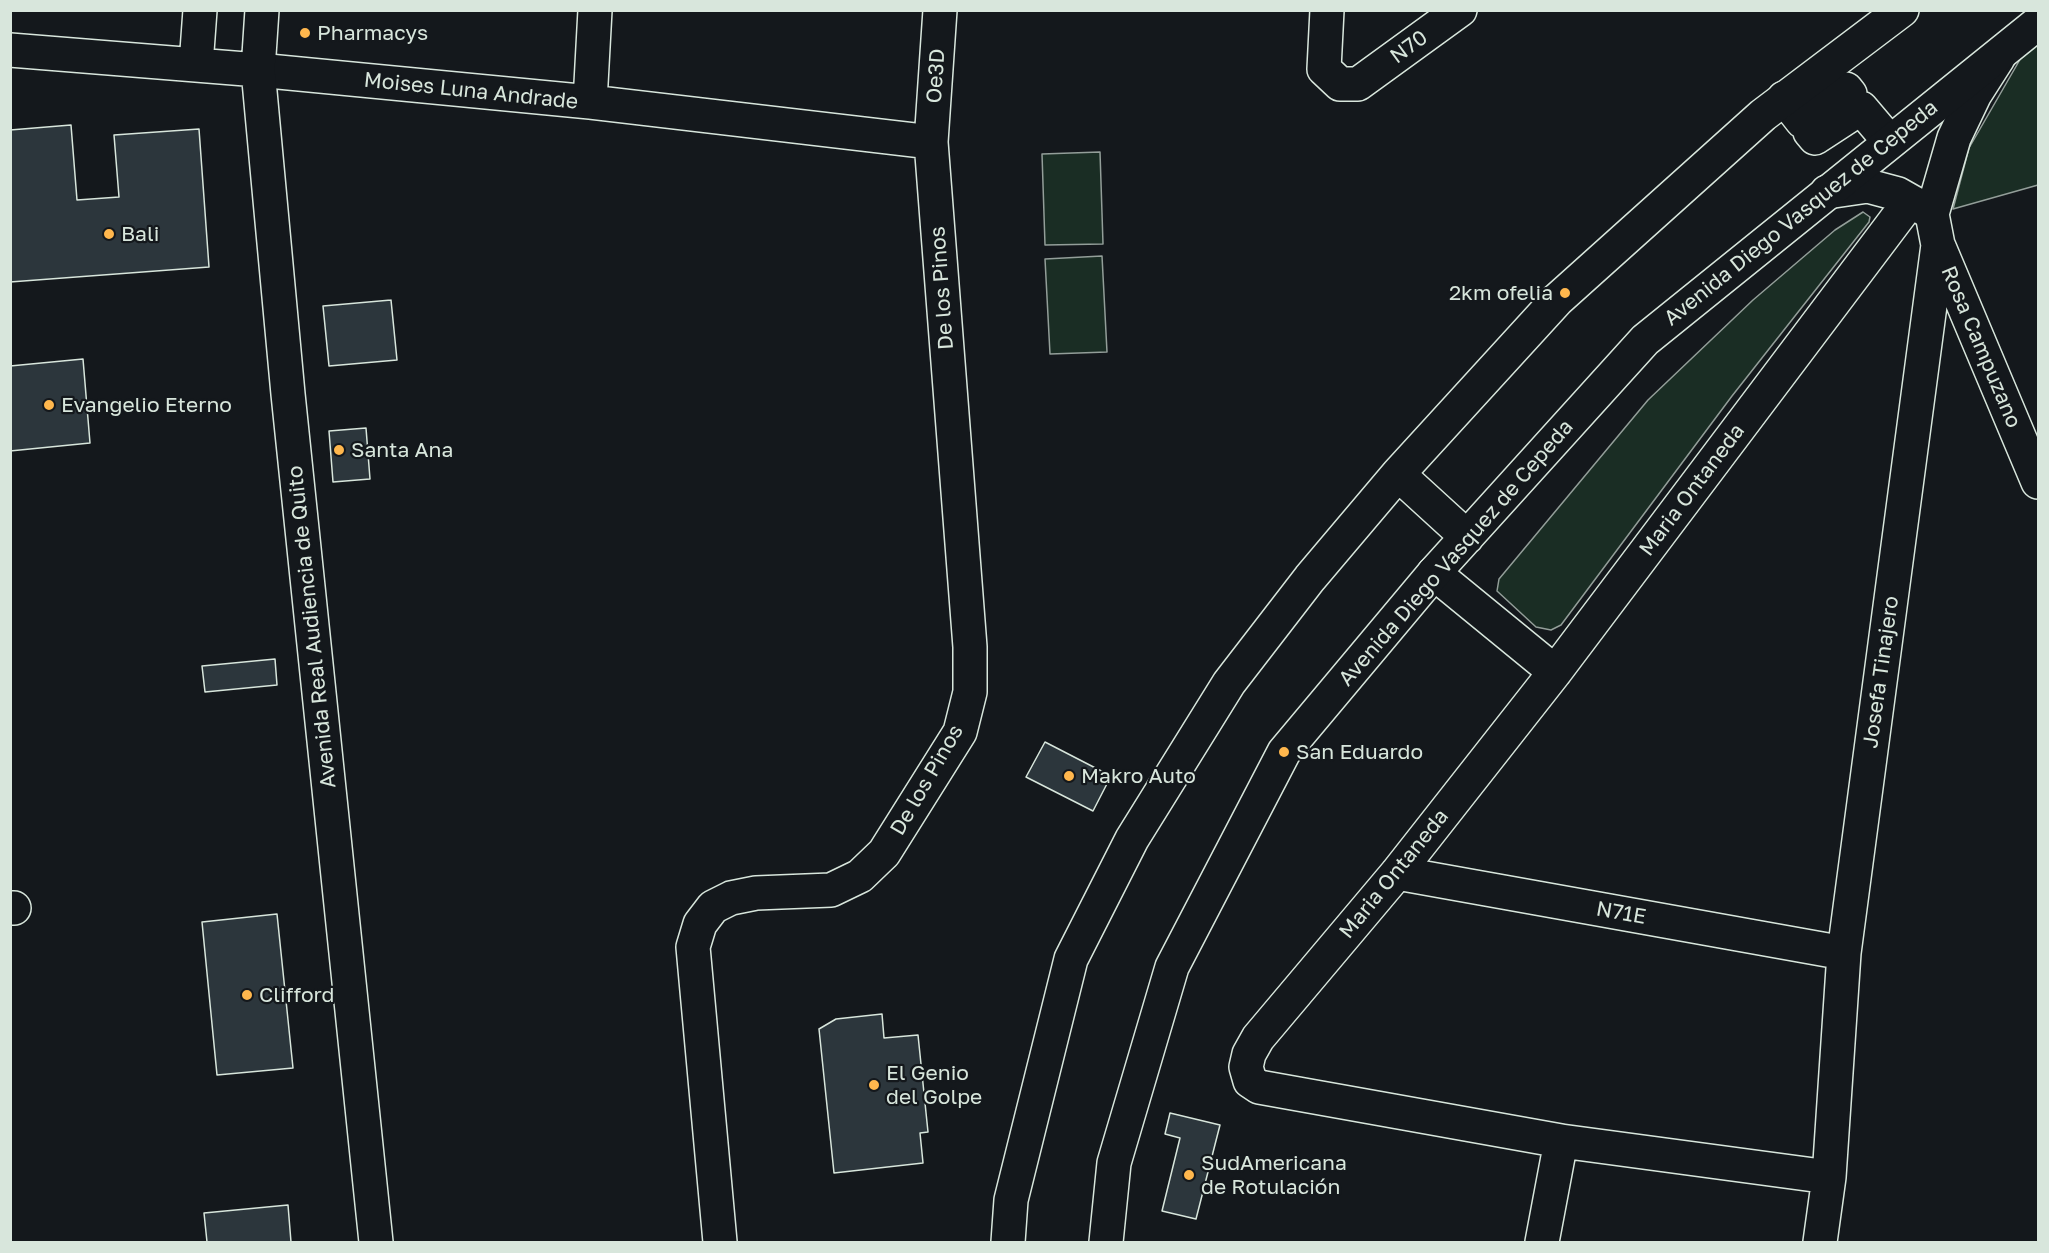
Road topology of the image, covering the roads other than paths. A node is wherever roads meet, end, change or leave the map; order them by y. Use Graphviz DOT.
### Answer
graph roads {
  1 [pos="200,10"];
  2 [pos="262,10"];
  3 [pos="595,10"];
  4 [pos="940,10"];
  5 [pos="1327,10"];
  6 [pos="1460,10"];
  7 [pos="1902,10"];
  8 [pos="2038,23"];
  9 [pos="2004,48"];
  10 [pos="10,50"];
  11 [pos="196,65"];
  12 [pos="258,70"];
  13 [pos="1784,98"];
  14 [pos="590,102"];
  15 [pos="1889,141"];
  16 [pos="931,142"];
  17 [pos="1827,192"];
  18 [pos="1927,220"];
  19 [pos="1398,474"];
  20 [pos="2038,482"];
  21 [pos="1467,537"];
  22 [pos="1434,573"];
  23 [pos="1555,672"];
  24 [pos="1397,873"];
  25 [pos="1845,953"];
  26 [pos="1561,1141"];
  27 [pos="1829,1177"];
  28 [pos="376,1242"];
  29 [pos="720,1242"];
  30 [pos="1008,1242"];
  31 [pos="1106,1242"];
  32 [pos="1542,1242"];
  33 [pos="1820,1242"];
  1 -- 11 [label="street"];
  2 -- 12 [label="street, Avenida Real Audiencia de Quito"];
  3 -- 14 [label="street"];
  4 -- 16 [label="street, Oe3D"];
  5 -- 6 [label="street, N70"];
  7 -- 13 [label="street"];
  8 -- 9 [label="street, Avenida Diego Vasquez de Cepeda"];
  9 -- 15 [label="street, Avenida Diego Vasquez de Cepeda"];
  9 -- 18 [label="street, Maria Ontaneda"];
  10 -- 11 [label="street, Moises Luna Andrade"];
  11 -- 12 [label="street, Moises Luna Andrade"];
  12 -- 14 [label="street, Moises Luna Andrade"];
  12 -- 28 [label="street, Avenida Real Audiencia de Quito"];
  13 -- 15 [label="street"];
  13 -- 19 [label="street"];
  14 -- 16 [label="street, Moises Luna Andrade"];
  15 -- 17 [label="street, Avenida Diego Vasquez de Cepeda"];
  16 -- 29 [label="street, De los Pinos"];
  17 -- 18 [label="street"];
  17 -- 21 [label="street, Avenida Diego Vasquez de Cepeda"];
  18 -- 20 [label="street, Rosa Campuzano"];
  18 -- 23 [label="street, Maria Ontaneda"];
  18 -- 25 [label="street, Josefa Tinajero"];
  19 -- 21 [label="street"];
  19 -- 30 [label="street"];
  21 -- 22 [label="street, Avenida Diego Vasquez de Cepeda"];
  22 -- 23 [label="street"];
  22 -- 31 [label="street, Avenida Diego Vasquez de Cepeda"];
  23 -- 24 [label="street, Maria Ontaneda"];
  24 -- 25 [label="street, N71E"];
  24 -- 26 [label="street, Maria Ontaneda"];
  25 -- 27 [label="street, Josefa Tinajero"];
  26 -- 27 [label="street, Maria Ontaneda"];
  26 -- 32 [label="street"];
  27 -- 33 [label="street, Josefa Tinajero"];
}
